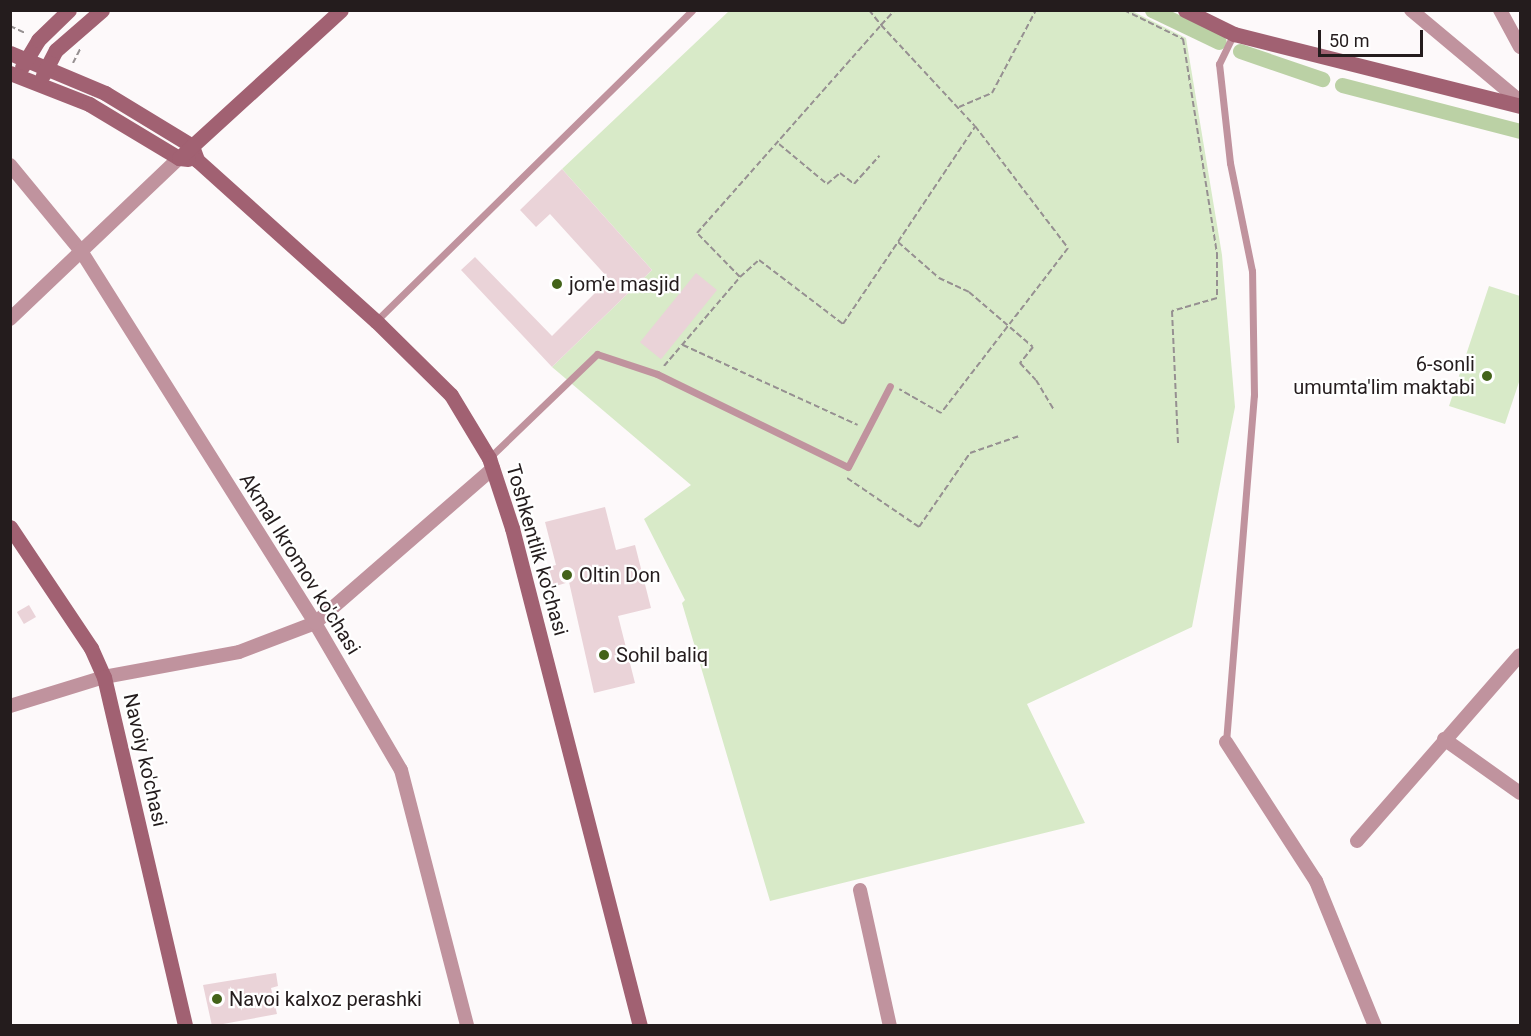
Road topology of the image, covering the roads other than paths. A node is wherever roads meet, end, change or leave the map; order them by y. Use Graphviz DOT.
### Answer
graph roads {
  1 [pos="69,10"];
  2 [pos="102,10"];
  3 [pos="341,10"];
  4 [pos="692,10"];
  5 [pos="1185,10"];
  6 [pos="1411,10"];
  7 [pos="1500,10"];
  8 [pos="1234,34"];
  9 [pos="35,45"];
  10 [pos="1521,47"];
  11 [pos="10,52"];
  12 [pos="26,59"];
  13 [pos="51,62"];
  14 [pos="14,74"];
  15 [pos="37,82"];
  16 [pos="1521,101"];
  17 [pos="1521,106"];
  18 [pos="194,153"];
  19 [pos="179,158"];
  20 [pos="10,165"];
  21 [pos="81,251"];
  22 [pos="10,319"];
  23 [pos="376,321"];
  24 [pos="890,386"];
  25 [pos="491,463"];
  26 [pos="10,527"];
  27 [pos="315,623"];
  28 [pos="1521,655"];
  29 [pos="104,677"];
  30 [pos="10,706"];
  31 [pos="1444,740"];
  32 [pos="1226,742"];
  33 [pos="1521,793"];
  34 [pos="1357,841"];
  35 [pos="860,890"];
  36 [pos="185,1026"];
  37 [pos="467,1026"];
  38 [pos="640,1026"];
  39 [pos="890,1026"];
  40 [pos="1375,1026"];
  1 -- 9 [label="main road"];
  2 -- 13 [label="main road"];
  3 -- 18 [label="main road"];
  4 -- 23 [label="lane"];
  5 -- 8 [label="main road"];
  6 -- 16 [label="street"];
  7 -- 10 [label="street"];
  8 -- 17 [label="main road"];
  8 -- 32 [label="lane"];
  9 -- 12 [label="main road"];
  9 -- 13 [label="main road"];
  11 -- 12 [label="main road"];
  12 -- 13 [label="main road"];
  12 -- 14 [label="main road"];
  13 -- 15 [label="main road"];
  13 -- 18 [label="main road, Toshkentlik ko'chasi"];
  14 -- 15 [label="main road"];
  15 -- 19 [label="main road"];
  18 -- 19 [label="main road"];
  18 -- 23 [label="main road, Toshkentlik ko'chasi"];
  19 -- 21 [label="street"];
  20 -- 21 [label="street, Akmal Ikromov ko'chasi"];
  21 -- 22 [label="street"];
  21 -- 27 [label="street, Akmal Ikromov ko'chasi"];
  23 -- 25 [label="main road, Toshkentlik ko'chasi"];
  24 -- 25 [label="lane"];
  25 -- 27 [label="street"];
  25 -- 38 [label="main road, Toshkentlik ko'chasi"];
  26 -- 29 [label="main road, Navoiy ko'chasi"];
  27 -- 29 [label="street"];
  27 -- 37 [label="street, Akmal Ikromov ko'chasi"];
  28 -- 31 [label="street"];
  29 -- 30 [label="street"];
  29 -- 36 [label="main road, Navoiy ko'chasi"];
  31 -- 33 [label="street"];
  31 -- 34 [label="street"];
  32 -- 40 [label="street"];
  35 -- 39 [label="street"];
}
